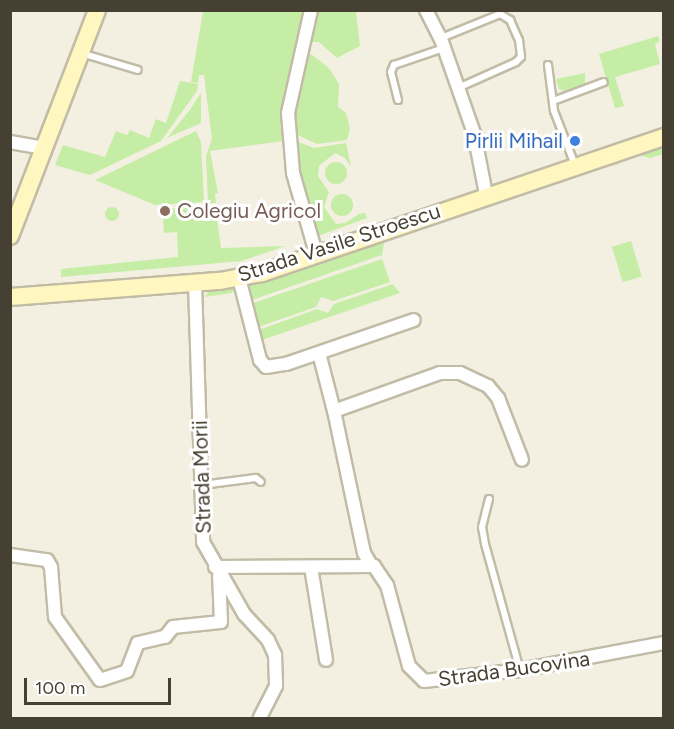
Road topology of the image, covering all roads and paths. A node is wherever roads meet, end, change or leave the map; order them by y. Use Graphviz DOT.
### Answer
graph roads {
  1 [pos="98,10"];
  2 [pos="311,10"];
  3 [pos="426,10"];
  4 [pos="442,43"];
  5 [pos="81,53"];
  6 [pos="548,65"];
  7 [pos="138,70"];
  8 [pos="604,82"];
  9 [pos="458,88"];
  10 [pos="398,100"];
  11 [pos="553,101"];
  12 [pos="663,137"];
  13 [pos="10,142"];
  14 [pos="45,148"];
  15 [pos="575,166"];
  16 [pos="486,194"];
  17 [pos="10,236"];
  18 [pos="316,253"];
  19 [pos="239,278"];
  20 [pos="195,283"];
  21 [pos="10,297"];
  22 [pos="414,320"];
  23 [pos="319,353"];
  24 [pos="334,411"];
  25 [pos="522,460"];
  26 [pos="261,482"];
  27 [pos="202,485"];
  28 [pos="489,499"];
  29 [pos="10,555"];
  30 [pos="371,565"];
  31 [pos="310,567"];
  32 [pos="217,570"];
  33 [pos="663,643"];
  34 [pos="326,660"];
  35 [pos="520,670"];
  36 [pos="260,718"];
  1 -- 5 [label="main road"];
  2 -- 18 [label="street"];
  3 -- 4 [label="street"];
  4 -- 9 [label="street"];
  4 -- 9 [label="lane"];
  4 -- 10 [label="lane"];
  5 -- 7 [label="lane"];
  5 -- 14 [label="main road"];
  6 -- 11 [label="lane"];
  8 -- 11 [label="lane"];
  9 -- 16 [label="street"];
  11 -- 15 [label="lane"];
  12 -- 15 [label="main road, Strada Vasile Stroescu"];
  13 -- 14 [label="street"];
  14 -- 17 [label="main road"];
  15 -- 16 [label="main road, Strada Vasile Stroescu"];
  16 -- 18 [label="main road, Strada Vasile Stroescu"];
  18 -- 19 [label="main road, Strada Vasile Stroescu"];
  19 -- 20 [label="main road, Strada Vasile Stroescu"];
  19 -- 23 [label="street"];
  20 -- 21 [label="main road, Strada Vasile Stroescu"];
  20 -- 27 [label="street, Strada Morii"];
  22 -- 23 [label="street"];
  23 -- 24 [label="street, Strada Bucovina"];
  24 -- 25 [label="street"];
  24 -- 30 [label="street, Strada Bucovina"];
  26 -- 27 [label="lane"];
  27 -- 32 [label="street, Strada Morii"];
  28 -- 35 [label="lane"];
  29 -- 32 [label="street"];
  30 -- 31 [label="street"];
  30 -- 35 [label="street, Strada Bucovina"];
  31 -- 32 [label="street"];
  31 -- 34 [label="street"];
  32 -- 36 [label="street, Strada Morii"];
  33 -- 35 [label="street, Strada Bucovina"];
}
